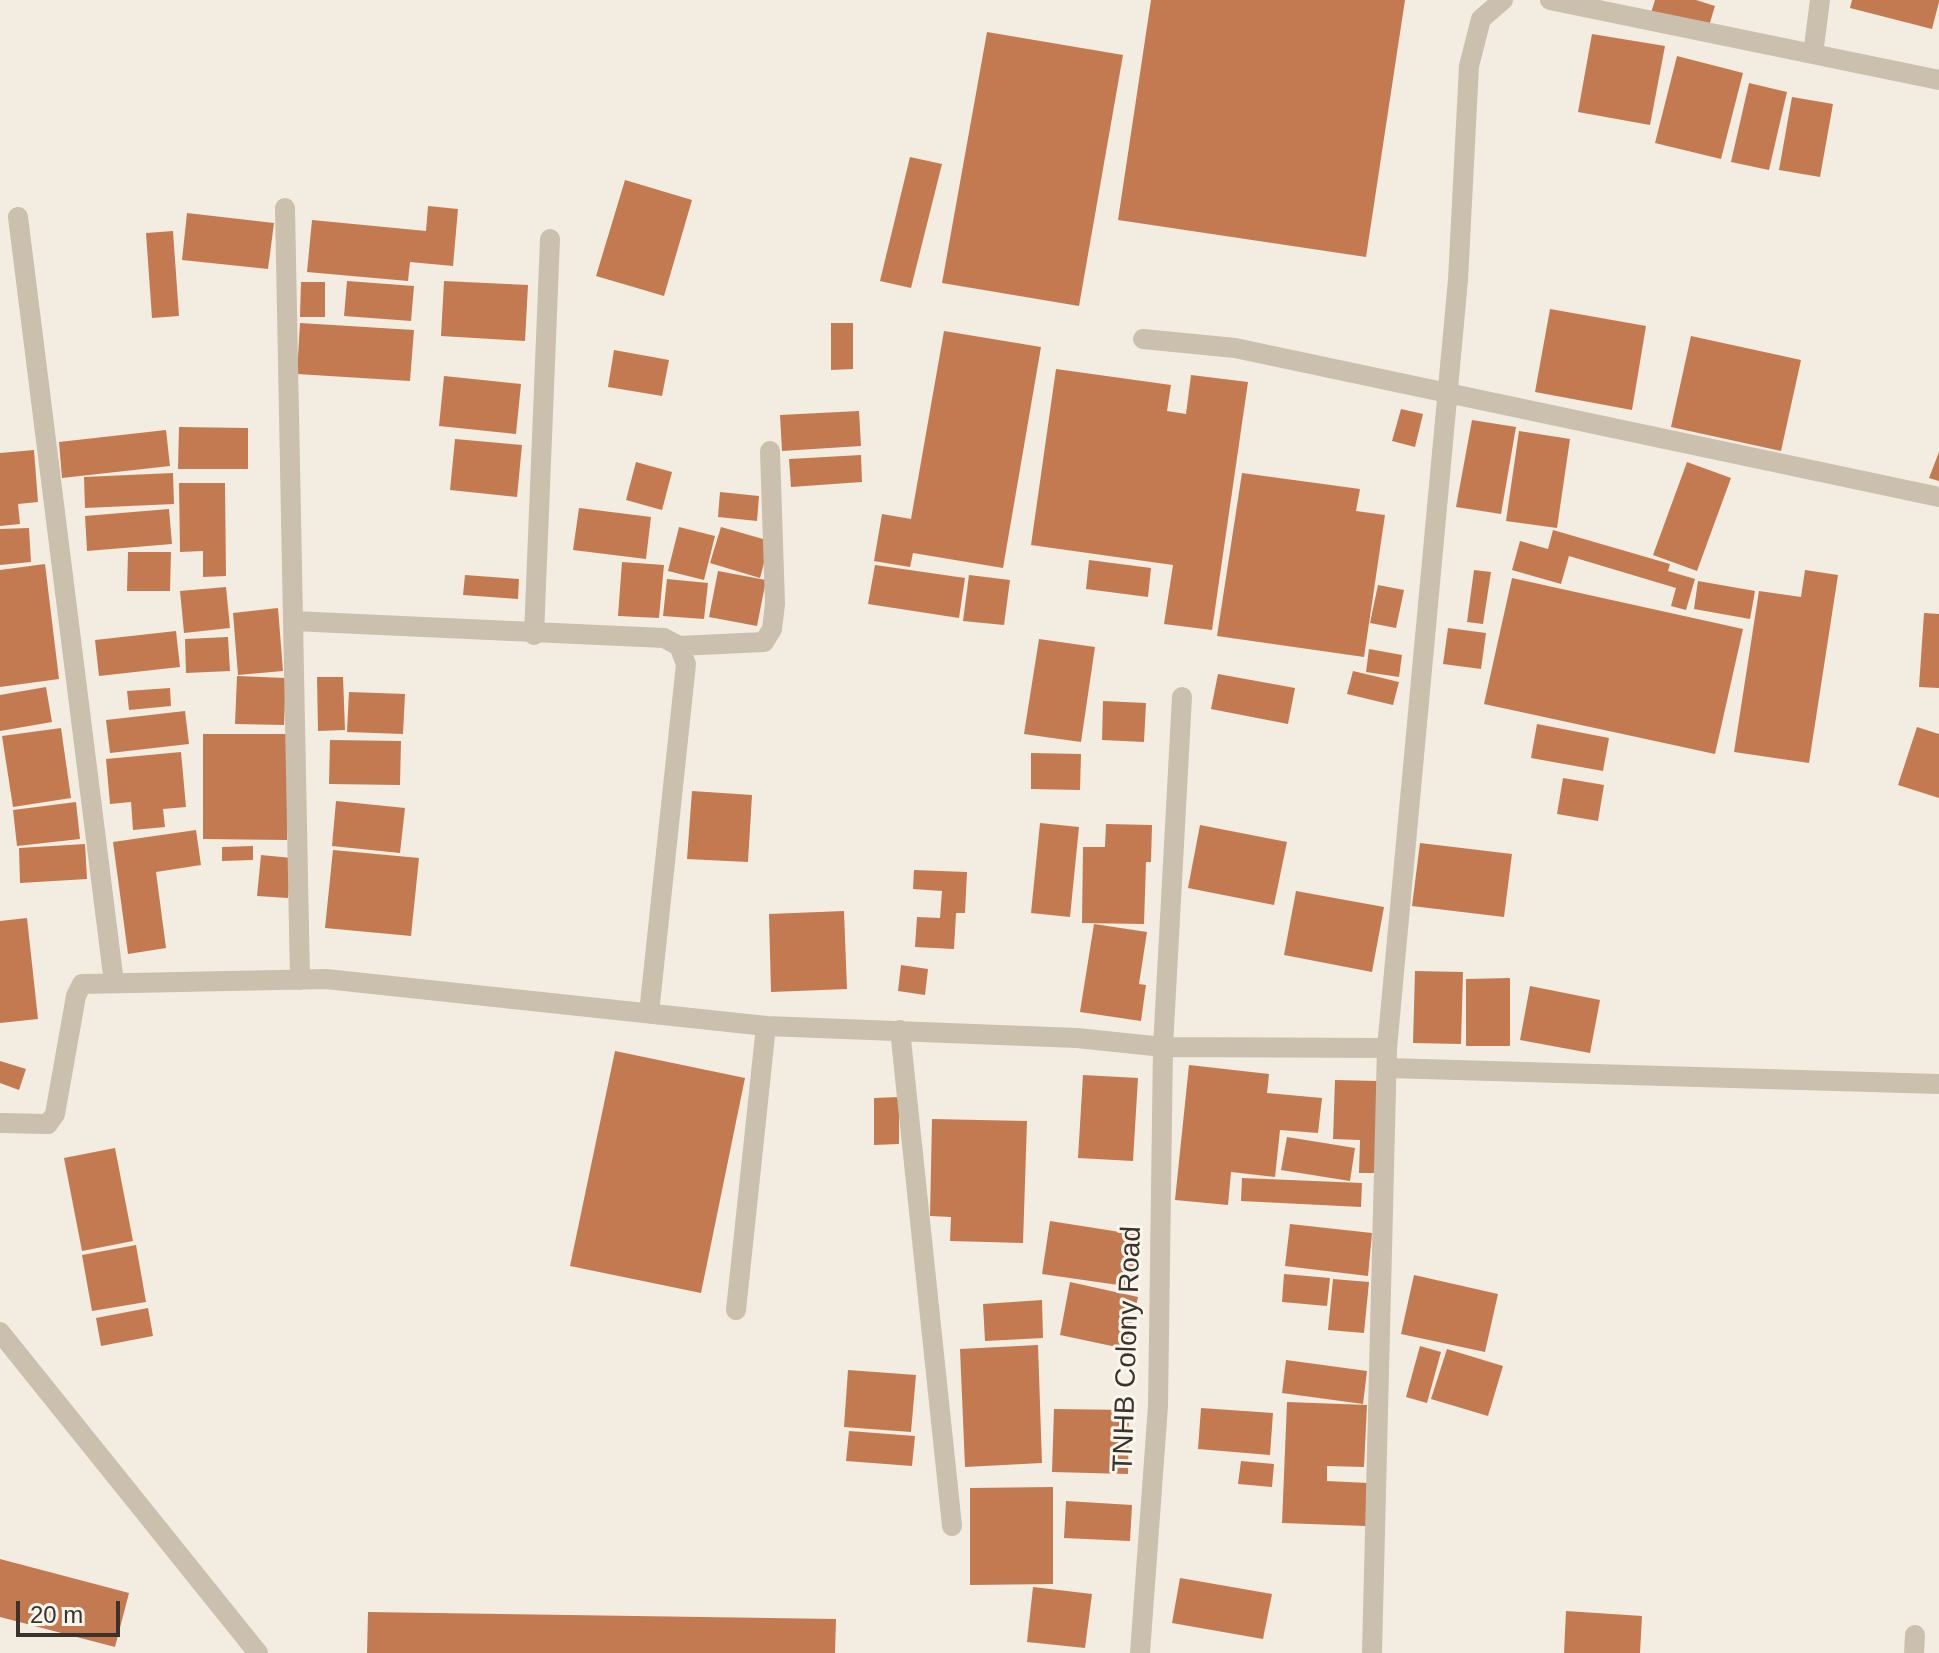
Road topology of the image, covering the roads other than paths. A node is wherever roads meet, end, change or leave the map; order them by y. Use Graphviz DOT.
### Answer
graph roads {
  1 [pos="1503,0"];
  2 [pos="1550,0"];
  3 [pos="1820,0"];
  4 [pos="1603,5"];
  5 [pos="1813,54"];
  6 [pos="1939,80"];
  7 [pos="285,208"];
  8 [pos="18,217"];
  9 [pos="550,239"];
  10 [pos="1143,339"];
  11 [pos="1447,392"];
  12 [pos="770,451"];
  13 [pos="1939,497"];
  14 [pos="293,621"];
  15 [pos="534,635"];
  16 [pos="679,646"];
  17 [pos="1182,697"];
  18 [pos="300,980"];
  19 [pos="114,983"];
  20 [pos="649,1013"];
  21 [pos="766,1026"];
  22 [pos="900,1030"];
  23 [pos="1163,1047"];
  24 [pos="1387,1058"];
  25 [pos="1939,1084"];
  26 [pos="0,1123"];
  27 [pos="736,1310"];
  28 [pos="0,1332"];
  29 [pos="952,1526"];
  30 [pos="258,1653"];
  31 [pos="1140,1653"];
  32 [pos="1372,1653"];
  1 -- 11 [label="street"];
  2 -- 4 [label="street"];
  3 -- 5 [label="street"];
  4 -- 5 [label="street"];
  5 -- 6 [label="street"];
  7 -- 14 [label="street"];
  8 -- 19 [label="street"];
  9 -- 15 [label="street"];
  10 -- 11 [label="street"];
  11 -- 13 [label="street"];
  11 -- 24 [label="street"];
  12 -- 16 [label="street"];
  14 -- 15 [label="street"];
  14 -- 18 [label="street"];
  15 -- 16 [label="street"];
  16 -- 20 [label="street"];
  17 -- 23 [label="street, TNHB Colony Road"];
  18 -- 19 [label="street"];
  18 -- 20 [label="street"];
  19 -- 26 [label="street"];
  20 -- 21 [label="street"];
  21 -- 22 [label="street"];
  21 -- 27 [label="street"];
  22 -- 23 [label="street"];
  22 -- 29 [label="street"];
  23 -- 24 [label="street"];
  23 -- 31 [label="street, TNHB Colony Road"];
  24 -- 25 [label="street"];
  24 -- 32 [label="street"];
  28 -- 30 [label="street"];
}
